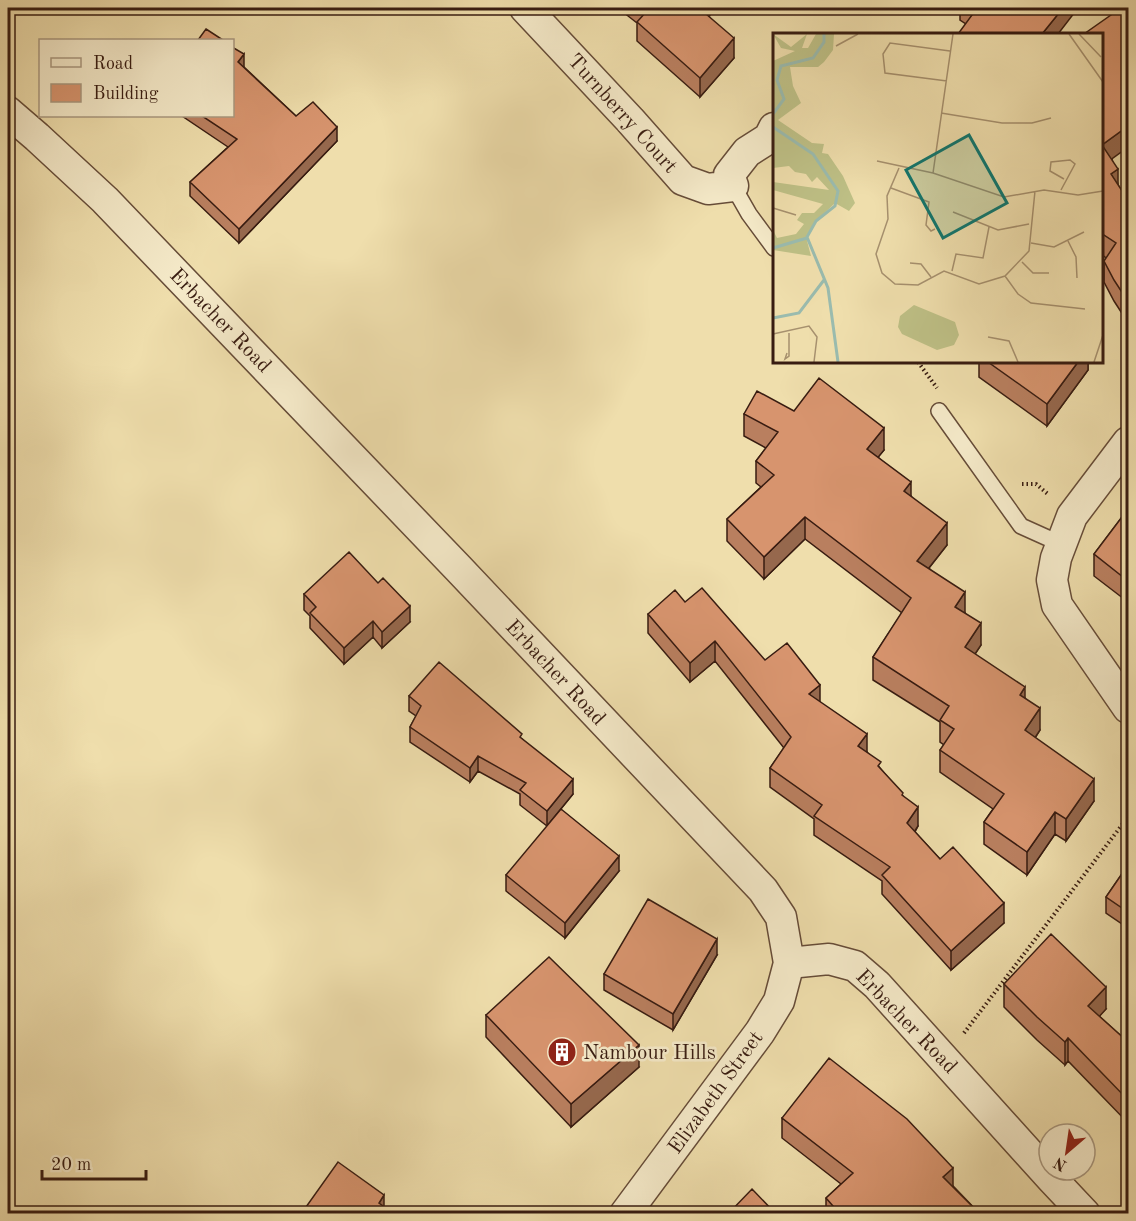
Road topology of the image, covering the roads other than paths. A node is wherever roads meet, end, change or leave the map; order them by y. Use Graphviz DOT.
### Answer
graph roads {
  1 [pos="525,8"];
  2 [pos="8,112"];
  3 [pos="773,130"];
  4 [pos="733,186"];
  5 [pos="773,247"];
  6 [pos="939,411"];
  7 [pos="1128,442"];
  8 [pos="1061,544"];
  9 [pos="1128,708"];
  10 [pos="789,963"];
  11 [pos="625,1214"];
  12 [pos="1085,1214"];
  1 -- 4 [label="street, Turnberry Court"];
  2 -- 10 [label="street, Erbacher Road"];
  3 -- 4 [label="street"];
  4 -- 5 [label="lane"];
  6 -- 8 [label="lane"];
  7 -- 8 [label="street"];
  8 -- 9 [label="street"];
  10 -- 11 [label="street, Elizabeth Street"];
  10 -- 12 [label="street, Erbacher Road"];
}
